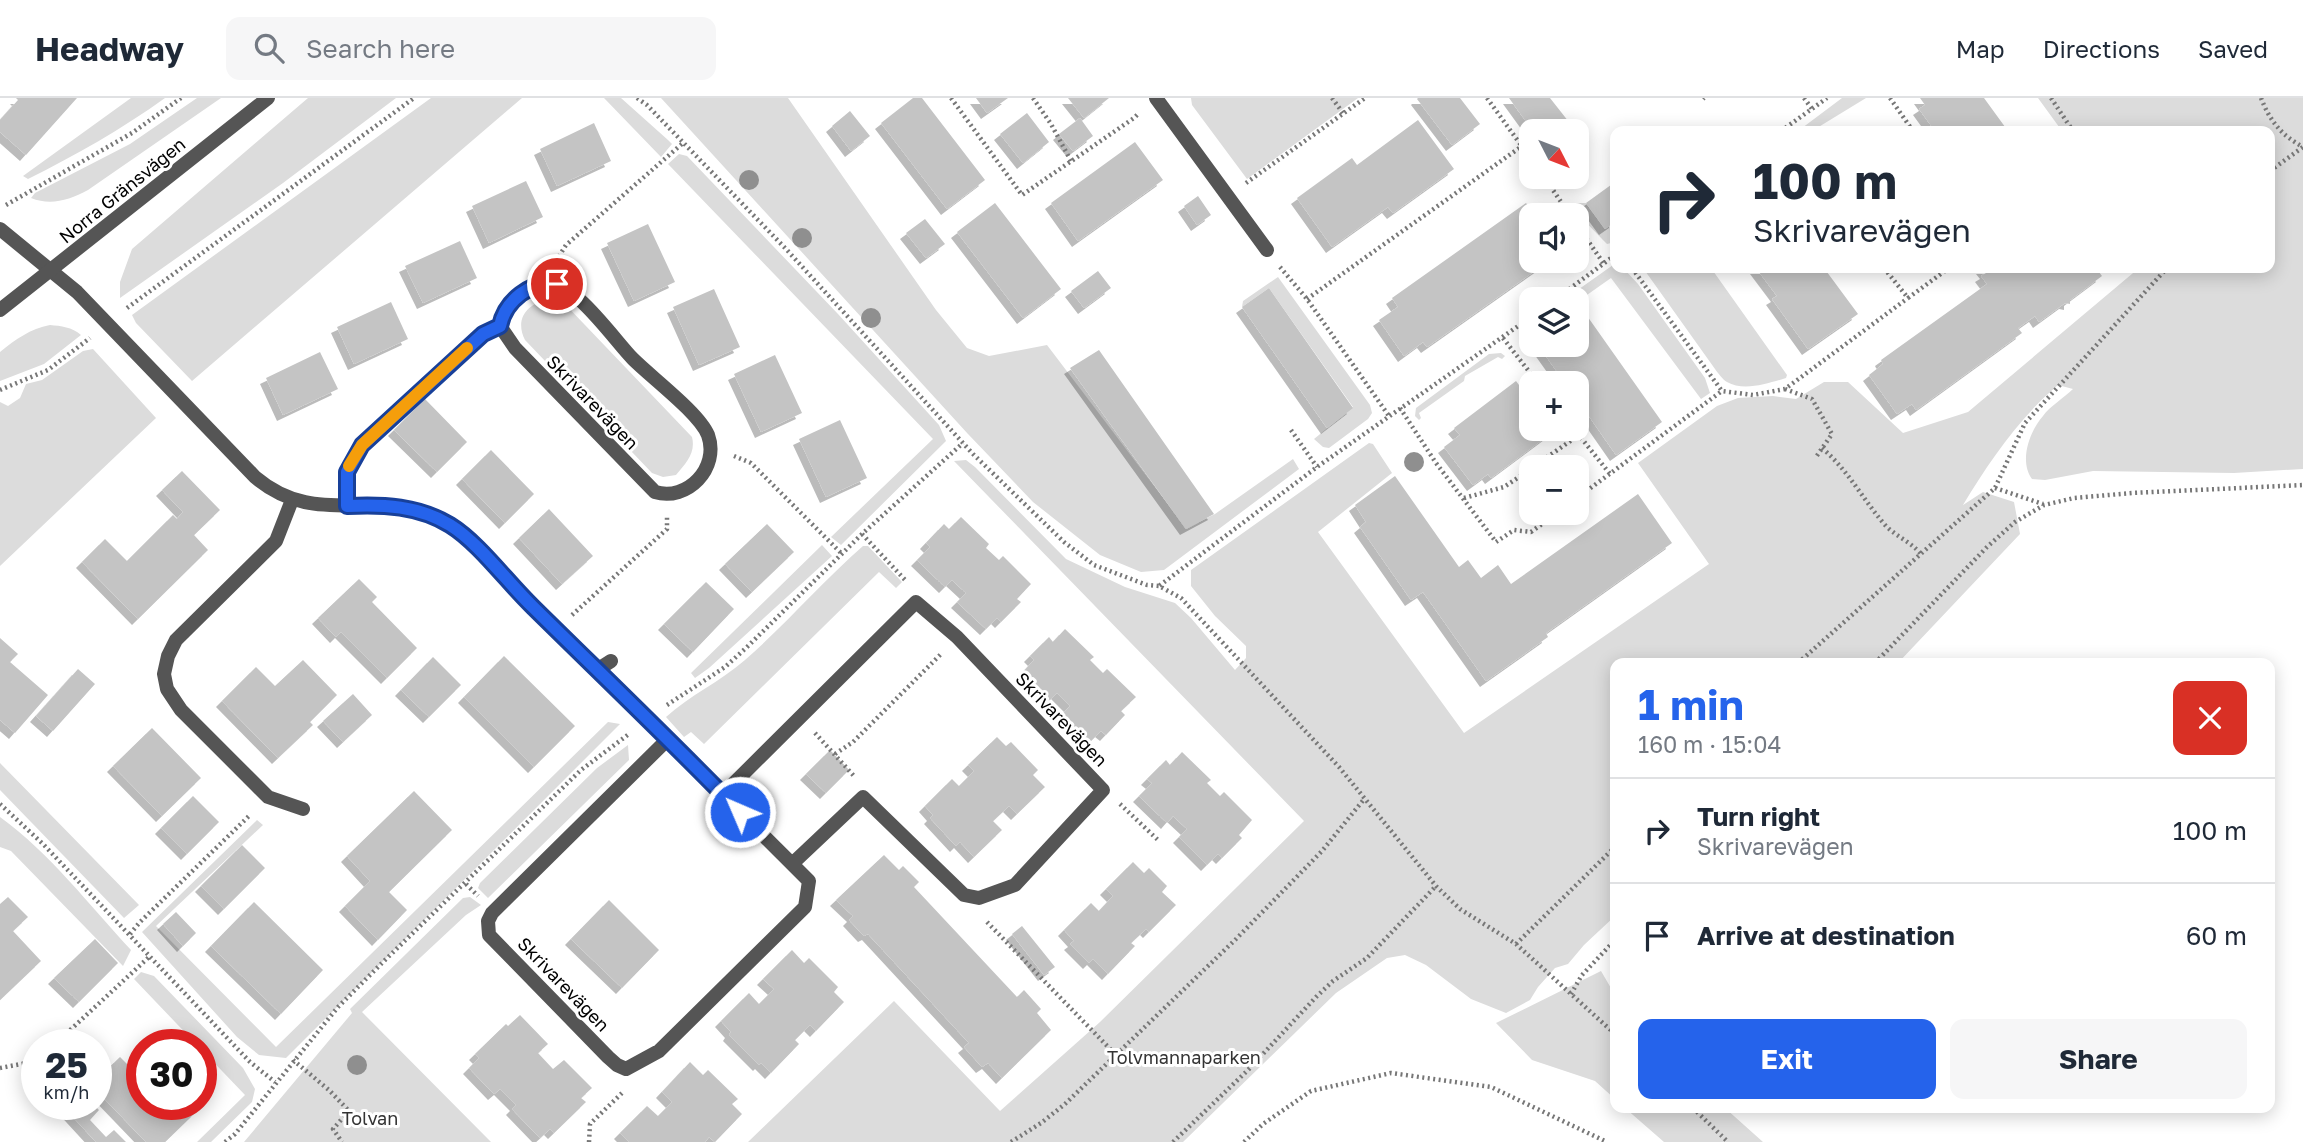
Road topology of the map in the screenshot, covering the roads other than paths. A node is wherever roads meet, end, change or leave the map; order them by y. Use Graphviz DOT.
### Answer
graph roads {
  1 [pos="268,98"];
  2 [pos="1156,98"];
  3 [pos="0,229"];
  4 [pos="1267,250"];
  5 [pos="51,272"];
  6 [pos="0,310"];
  7 [pos="500,326"];
  8 [pos="292,500"];
  9 [pos="347,506"];
  10 [pos="611,661"];
  11 [pos="597,670"];
  12 [pos="668,739"];
  13 [pos="723,794"];
  14 [pos="303,809"];
  15 [pos="792,864"];
  1 -- 5 [label="street, Norra Gränsvägen"];
  2 -- 4 [label="street"];
  3 -- 5 [label="street"];
  5 -- 6 [label="street, Norra Gränsvägen"];
  5 -- 8 [label="street"];
  7 -- 7 [label="street, Skrivarevägen"];
  7 -- 9 [label="street"];
  8 -- 9 [label="street"];
  8 -- 14 [label="street"];
  9 -- 11 [label="street"];
  10 -- 11 [label="street"];
  11 -- 12 [label="street"];
  12 -- 13 [label="street"];
  12 -- 15 [label="street, Skrivarevägen"];
  13 -- 15 [label="street"];
  13 -- 15 [label="street, Skrivarevägen"];
}
